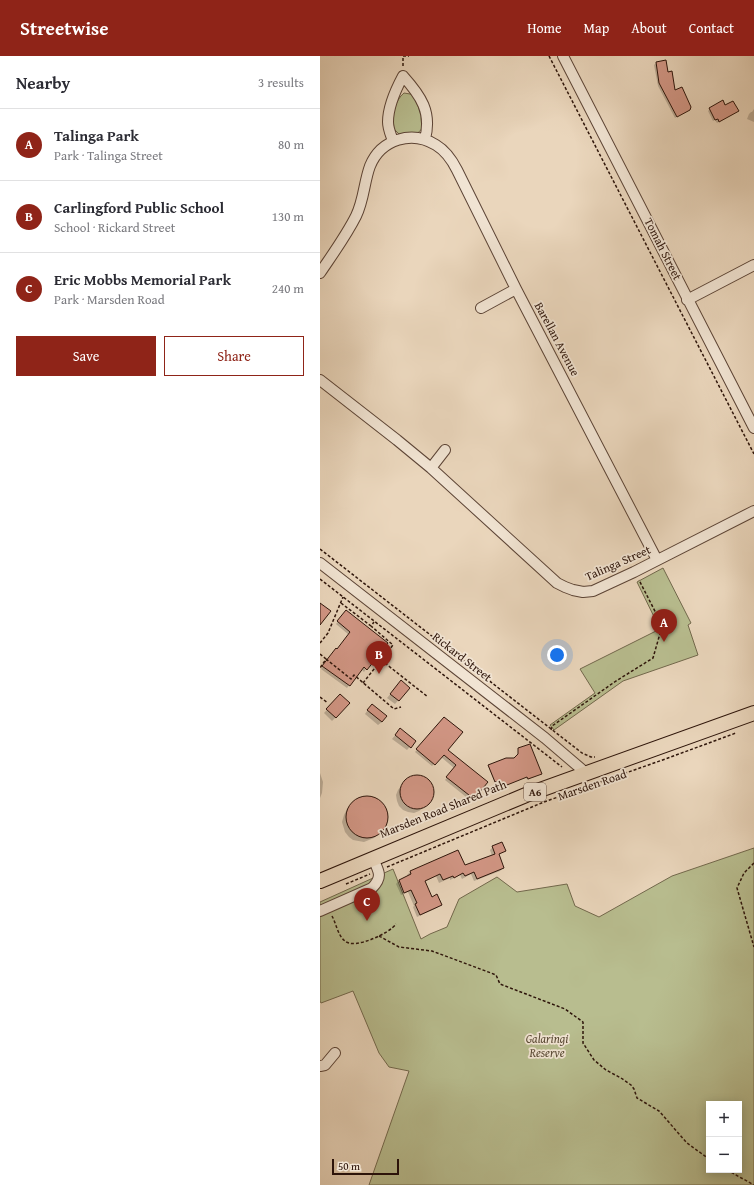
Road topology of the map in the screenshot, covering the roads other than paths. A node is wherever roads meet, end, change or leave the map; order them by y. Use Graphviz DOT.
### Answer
graph roads {
  1 [pos="563,56"];
  2 [pos="425,139"];
  3 [pos="393,141"];
  4 [pos="754,264"];
  5 [pos="320,273"];
  6 [pos="516,289"];
  7 [pos="687,300"];
  8 [pos="481,308"];
  9 [pos="320,380"];
  10 [pos="754,428"];
  11 [pos="445,450"];
  12 [pos="431,468"];
  13 [pos="754,511"];
  14 [pos="657,560"];
  15 [pos="320,563"];
  16 [pos="754,713"];
  17 [pos="586,773"];
  18 [pos="376,865"];
  19 [pos="320,881"];
  20 [pos="324,909"];
  21 [pos="335,1052"];
  22 [pos="320,1066"];
  1 -- 7 [label="street, Tomah Street"];
  2 -- 3 [label="street, Barellan Avenue"];
  2 -- 3 [label="street"];
  2 -- 6 [label="street, Barellan Avenue"];
  3 -- 5 [label="street"];
  4 -- 7 [label="street"];
  6 -- 8 [label="street"];
  6 -- 14 [label="street, Barellan Avenue"];
  7 -- 10 [label="street, Tomah Street"];
  9 -- 12 [label="street, Talinga Street"];
  11 -- 12 [label="street"];
  12 -- 14 [label="street, Talinga Street"];
  13 -- 14 [label="street, Talinga Street"];
  15 -- 17 [label="street, Rickard Street"];
  16 -- 17 [label="highway, Marsden Road / A6"];
  17 -- 18 [label="highway, Marsden Road / A6"];
  18 -- 19 [label="highway, Marsden Road / A6"];
  18 -- 20 [label="street"];
  21 -- 22 [label="street"];
}
